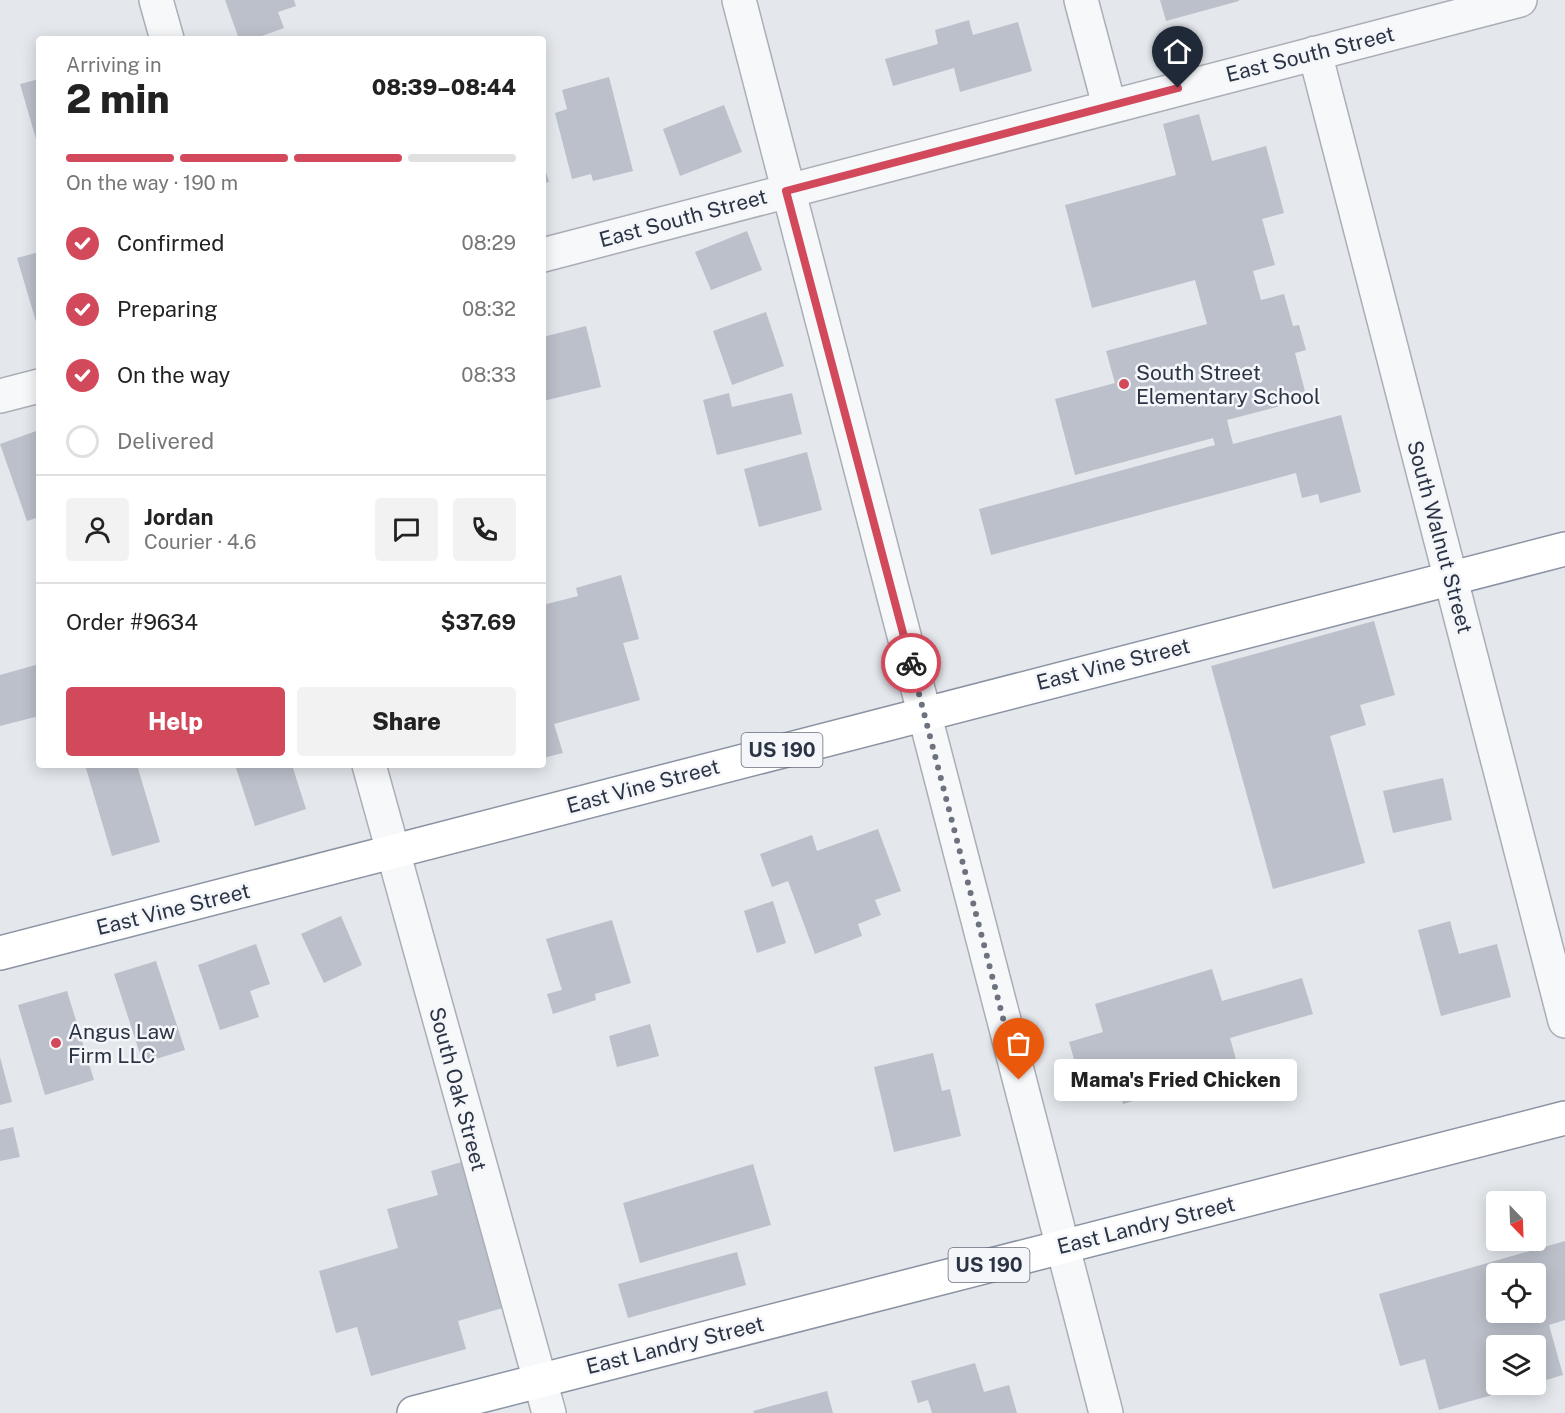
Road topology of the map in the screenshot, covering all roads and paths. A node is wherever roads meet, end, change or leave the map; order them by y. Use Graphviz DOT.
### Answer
graph roads {
  1 [pos="156,0"];
  2 [pos="739,0"];
  3 [pos="1081,0"];
  4 [pos="1520,0"];
  5 [pos="166,36"];
  6 [pos="1315,53"];
  7 [pos="1109,105"];
  8 [pos="786,191"];
  9 [pos="546,254"];
  10 [pos="36,387"];
  11 [pos="0,396"];
  12 [pos="1565,549"];
  13 [pos="1451,578"];
  14 [pos="924,713"];
  15 [pos="370,768"];
  16 [pos="393,852"];
  17 [pos="0,953"];
  18 [pos="1565,1021"];
  19 [pos="1565,1118"];
  20 [pos="1062,1246"];
  21 [pos="541,1380"];
  22 [pos="414,1413"];
  23 [pos="549,1413"];
  24 [pos="1106,1413"];
  1 -- 5 [label="street"];
  2 -- 8 [label="street"];
  3 -- 7 [label="street"];
  4 -- 6 [label="street, East South Street"];
  6 -- 7 [label="street, East South Street"];
  6 -- 13 [label="street, South Walnut Street"];
  7 -- 8 [label="street, East South Street"];
  8 -- 9 [label="street, East South Street"];
  8 -- 14 [label="street"];
  10 -- 11 [label="street"];
  12 -- 13 [label="highway, East Vine Street / US 190"];
  13 -- 14 [label="highway, East Vine Street / US 190"];
  13 -- 18 [label="street, South Walnut Street"];
  14 -- 16 [label="highway, East Vine Street / US 190"];
  14 -- 20 [label="street"];
  15 -- 16 [label="street, South Oak Street"];
  16 -- 17 [label="highway, East Vine Street / US 190"];
  16 -- 21 [label="street, South Oak Street"];
  19 -- 20 [label="highway, East Landry Street / US 190"];
  20 -- 21 [label="highway, East Landry Street / US 190"];
  20 -- 24 [label="street"];
  21 -- 22 [label="highway, East Landry Street / US 190"];
  21 -- 23 [label="street, South Oak Street"];
}
